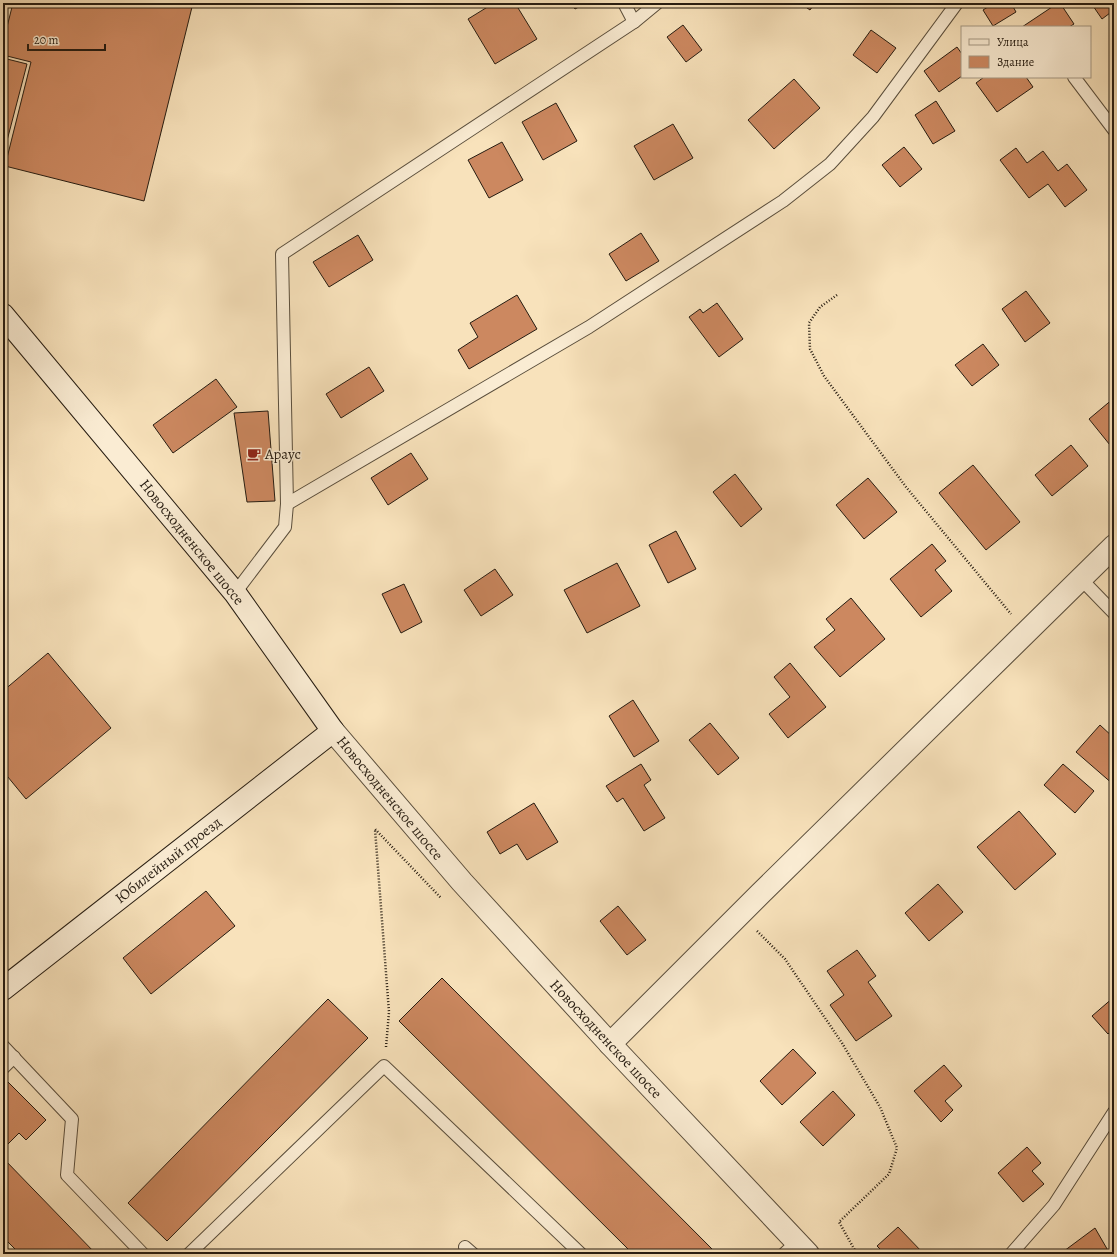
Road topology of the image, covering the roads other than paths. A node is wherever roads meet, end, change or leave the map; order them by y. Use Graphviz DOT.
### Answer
graph roads {
  1 [pos="624,3"];
  2 [pos="658,3"];
  3 [pos="956,3"];
  4 [pos="634,22"];
  5 [pos="1075,78"];
  6 [pos="1114,130"];
  7 [pos="3,315"];
  8 [pos="287,504"];
  9 [pos="1114,546"];
  10 [pos="1081,579"];
  11 [pos="235,593"];
  12 [pos="1114,613"];
  13 [pos="333,731"];
  14 [pos="3,989"];
  15 [pos="610,1044"];
  16 [pos="3,1046"];
  17 [pos="14,1057"];
  18 [pos="3,1068"];
  19 [pos="1114,1112"];
  20 [pos="797,1250"];
  21 [pos="143,1254"];
  22 [pos="189,1254"];
  23 [pos="581,1254"];
  24 [pos="1011,1254"];
  1 -- 4 [label="lane"];
  2 -- 4 [label="lane"];
  3 -- 8 [label="lane"];
  4 -- 8 [label="lane"];
  5 -- 6 [label="lane"];
  7 -- 11 [label="street, Новосходненское шоссе"];
  8 -- 11 [label="lane"];
  9 -- 10 [label="street"];
  10 -- 12 [label="lane"];
  10 -- 15 [label="street"];
  11 -- 13 [label="street, Новосходненское шоссе"];
  13 -- 14 [label="street, Юбилейный проезд"];
  13 -- 15 [label="street, Новосходненское шоссе"];
  15 -- 20 [label="street, Новосходненское шоссе"];
  16 -- 17 [label="lane"];
  17 -- 18 [label="lane"];
  17 -- 21 [label="lane"];
  19 -- 24 [label="lane"];
  22 -- 23 [label="lane"];
}
